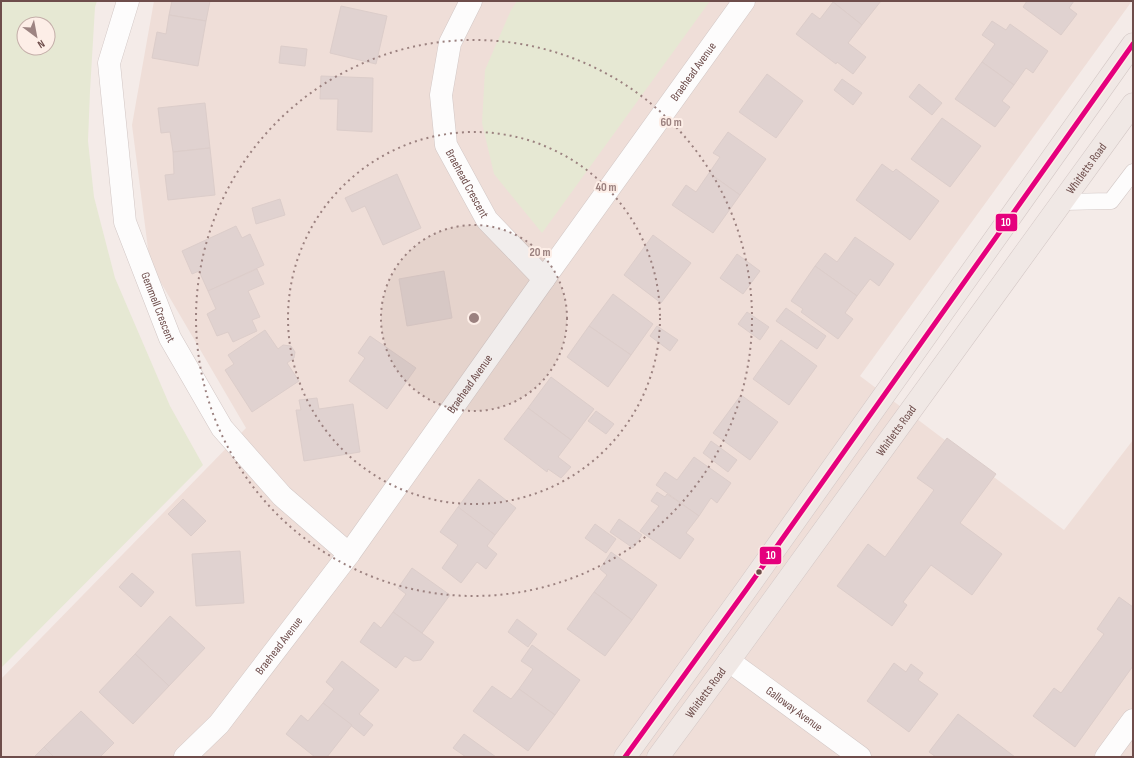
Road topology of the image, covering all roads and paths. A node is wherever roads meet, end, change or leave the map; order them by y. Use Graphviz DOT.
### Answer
graph roads {
  1 [pos="128,1"];
  2 [pos="471,1"];
  3 [pos="744,1"];
  4 [pos="1133,44"];
  5 [pos="1133,104"];
  6 [pos="1133,172"];
  7 [pos="1062,202"];
  8 [pos="544,279"];
  9 [pos="349,554"];
  10 [pos="729,661"];
  11 [pos="1133,720"];
  12 [pos="185,757"];
  13 [pos="625,757"];
  14 [pos="658,757"];
  15 [pos="860,757"];
  16 [pos="1106,757"];
  1 -- 9 [label="street, Gemmell Crescent"];
  2 -- 8 [label="street, Braehead Crescent"];
  3 -- 8 [label="street, Braehead Avenue"];
  4 -- 13 [label="main road"];
  5 -- 7 [label="main road, Whitletts Road"];
  6 -- 7 [label="lane"];
  7 -- 10 [label="main road, Whitletts Road"];
  8 -- 9 [label="street, Braehead Avenue"];
  9 -- 12 [label="street, Braehead Avenue"];
  10 -- 14 [label="main road, Whitletts Road"];
  10 -- 15 [label="street, Galloway Avenue"];
  11 -- 16 [label="street"];
}
